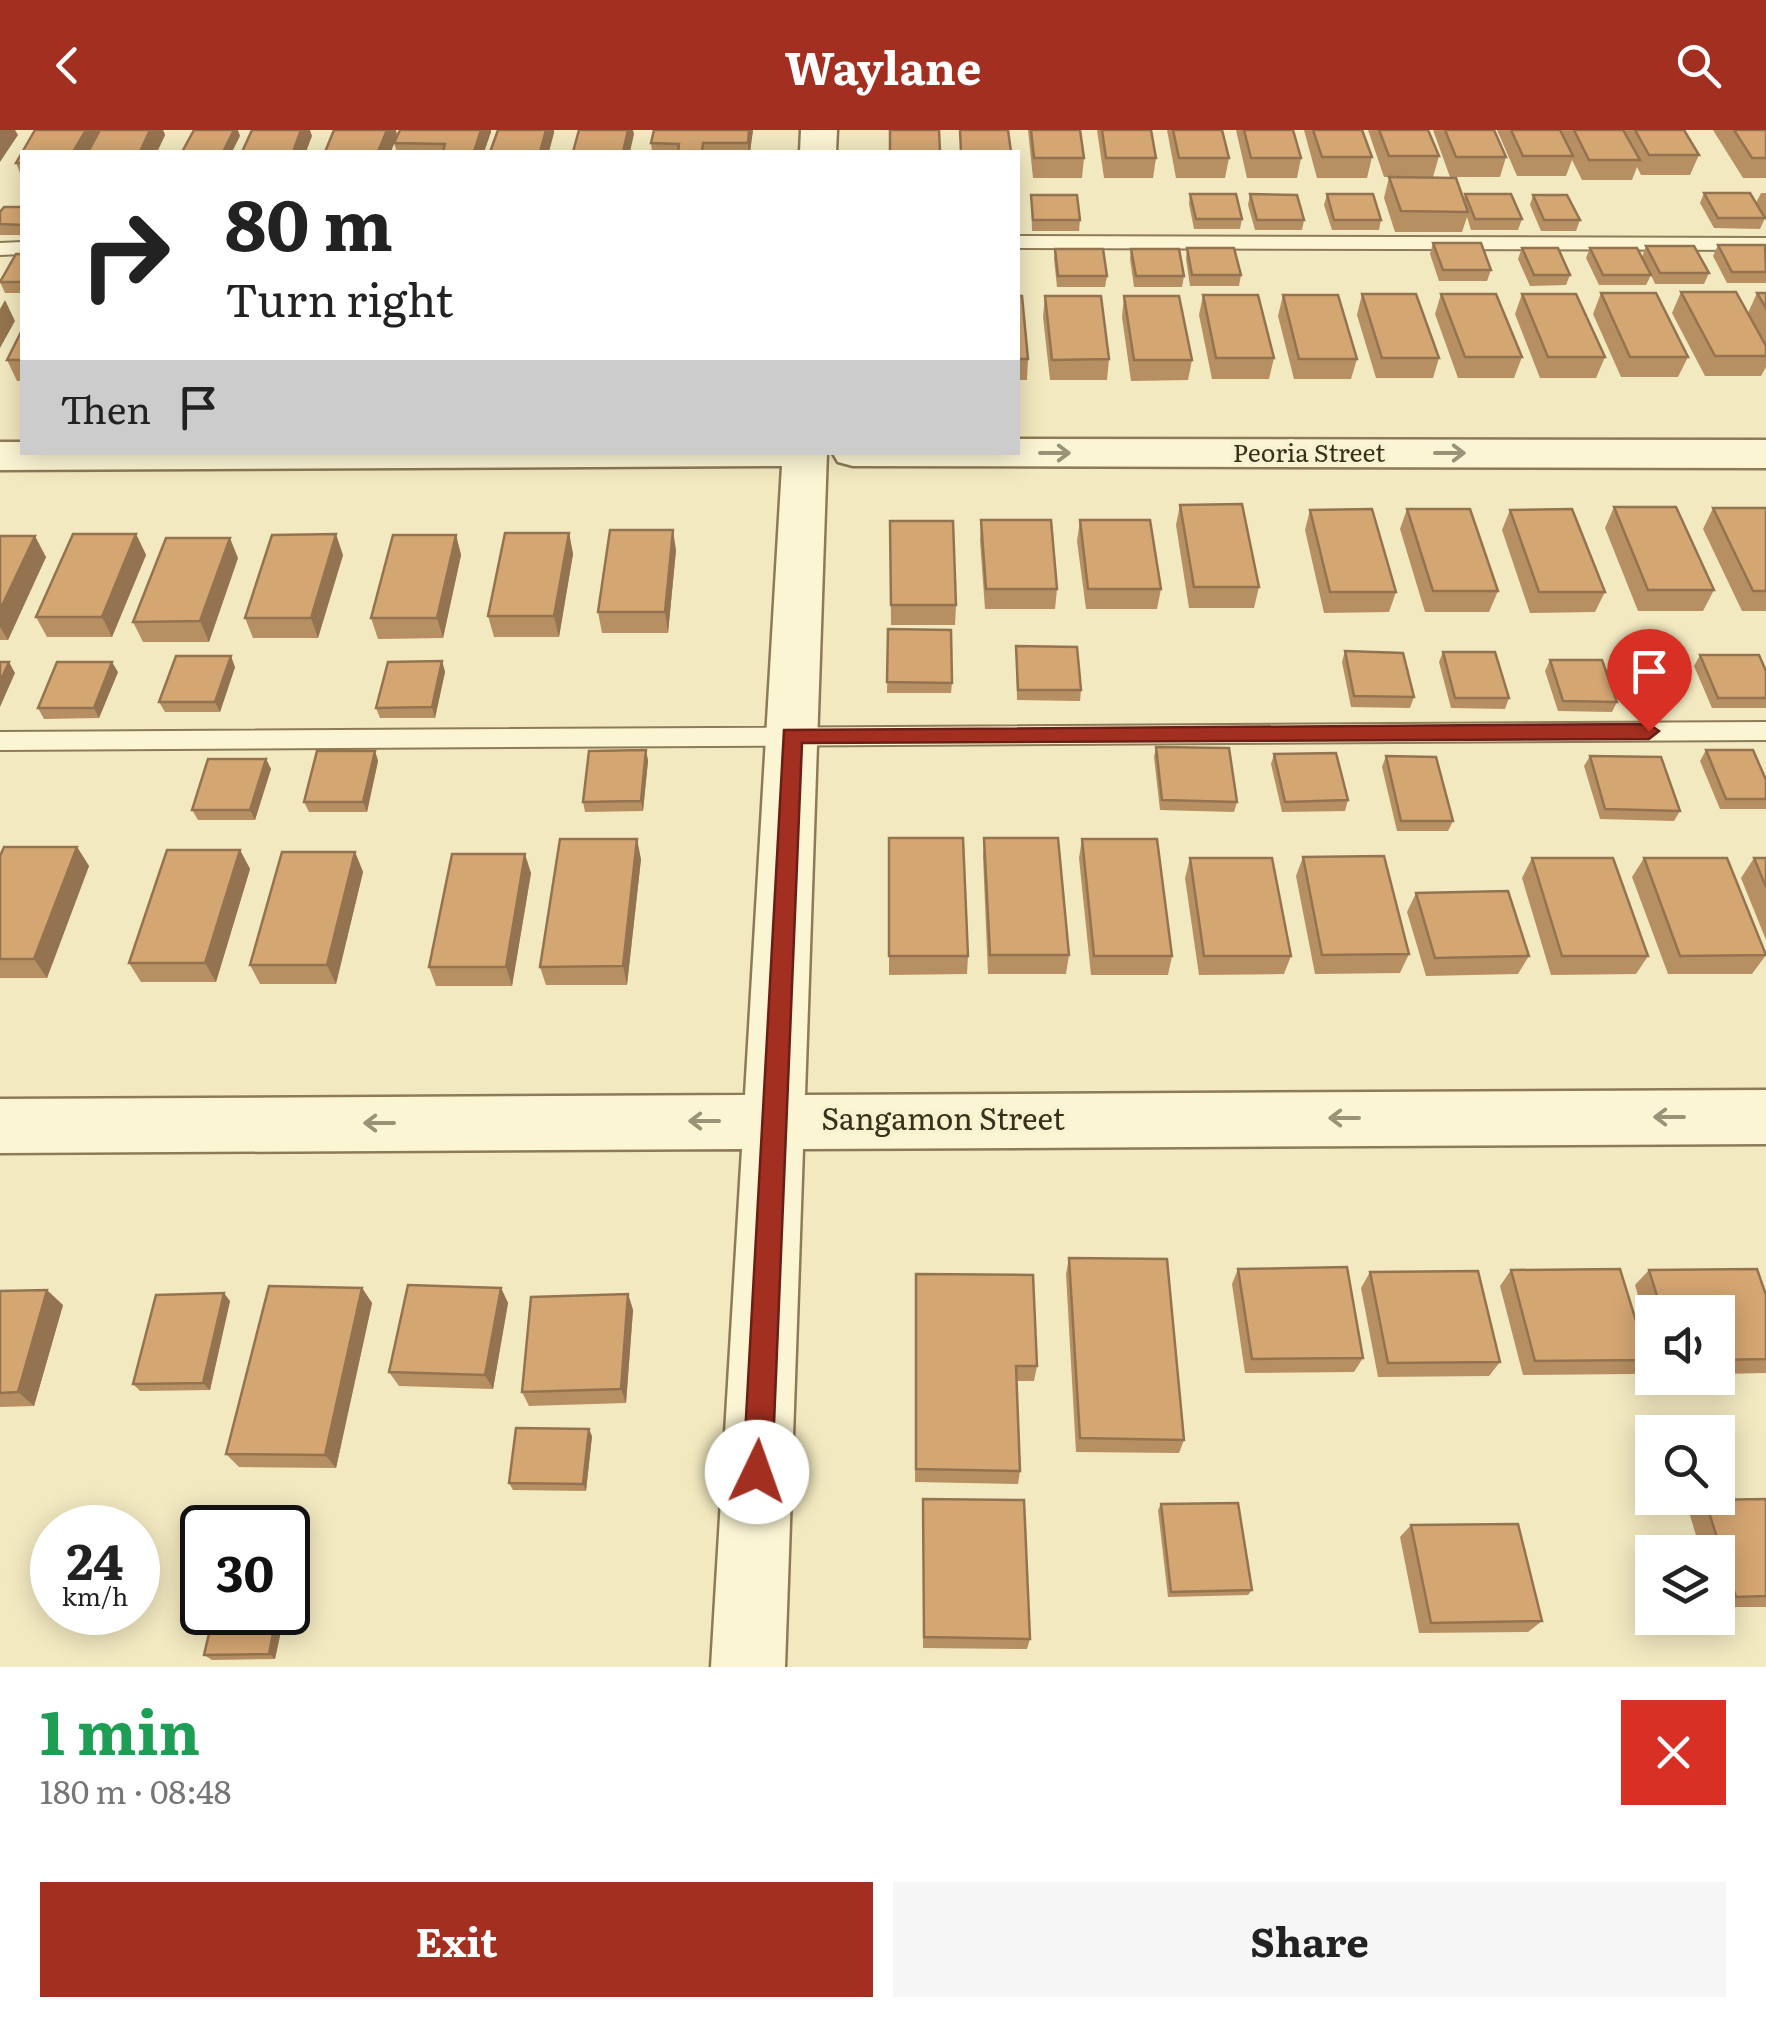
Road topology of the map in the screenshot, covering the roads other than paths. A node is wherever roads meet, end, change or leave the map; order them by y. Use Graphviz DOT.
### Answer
graph roads {
  1 [pos="1020,242"];
  2 [pos="1766,244"];
  3 [pos="1020,452"];
  4 [pos="1766,454"];
  5 [pos="196,455"];
  6 [pos="805,455"];
  7 [pos="0,456"];
  8 [pos="1766,731"];
  9 [pos="792,736"];
  10 [pos="0,741"];
  11 [pos="1766,1117"];
  12 [pos="774,1120"];
  13 [pos="0,1126"];
  14 [pos="748,1667"];
  1 -- 2 [label="lane"];
  3 -- 4 [label="street, Peoria Street, one-way"];
  5 -- 7 [label="street"];
  6 -- 9 [label="street"];
  8 -- 9 [label="lane"];
  9 -- 10 [label="lane"];
  9 -- 12 [label="street"];
  11 -- 12 [label="street, Sangamon Street, one-way"];
  12 -- 13 [label="street, Sangamon Street, one-way"];
  12 -- 14 [label="street"];
}
